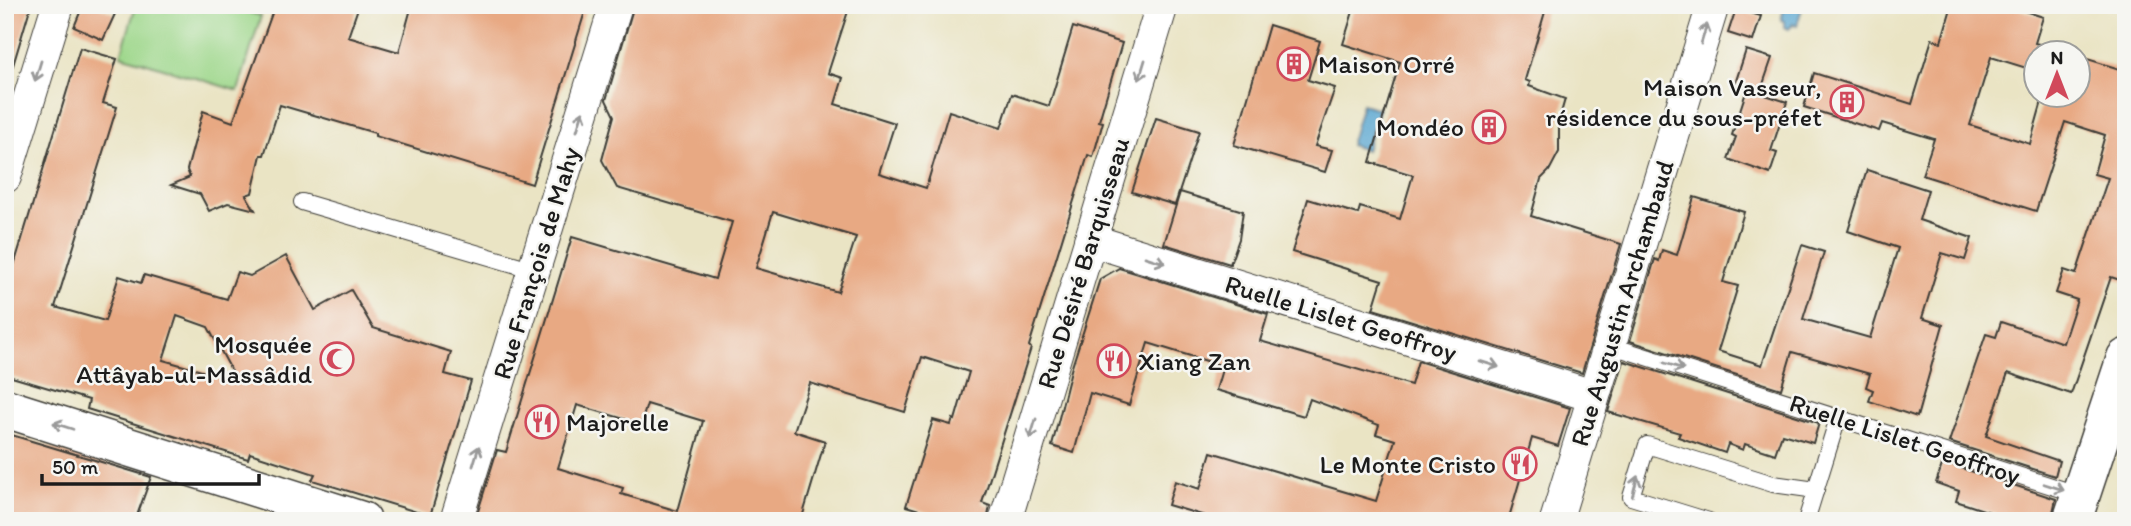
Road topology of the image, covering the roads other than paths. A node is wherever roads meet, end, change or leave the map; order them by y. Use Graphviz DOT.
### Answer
graph roads {
  1 [pos="58,5"];
  2 [pos="616,5"];
  3 [pos="1162,5"];
  4 [pos="1713,5"];
  5 [pos="5,177"];
  6 [pos="302,202"];
  7 [pos="1090,240"];
  8 [pos="534,270"];
  9 [pos="1609,345"];
  10 [pos="2126,358"];
  11 [pos="1593,396"];
  12 [pos="5,408"];
  13 [pos="1839,418"];
  14 [pos="1815,490"];
  15 [pos="2077,508"];
  16 [pos="362,521"];
  17 [pos="456,521"];
  18 [pos="1005,521"];
  19 [pos="1556,521"];
  20 [pos="1709,521"];
  21 [pos="1805,521"];
  1 -- 5 [label="street, one-way"];
  8 -- 2 [label="street, Rue François de Mahy, one-way"];
  3 -- 7 [label="street, Rue Désiré Barquisseau, one-way"];
  9 -- 4 [label="street, Rue Augustin Archambaud, one-way"];
  6 -- 8 [label="lane"];
  7 -- 11 [label="street, Ruelle Lislet Geoffroy, one-way"];
  7 -- 18 [label="street, Rue Désiré Barquisseau, one-way"];
  17 -- 8 [label="street, Rue François de Mahy, one-way"];
  9 -- 11 [label="street, Rue Augustin Archambaud"];
  9 -- 13 [label="lane, Ruelle Lislet Geoffroy, one-way"];
  10 -- 15 [label="street"];
  11 -- 19 [label="street, Rue Augustin Archambaud"];
  16 -- 12 [label="street, one-way"];
  13 -- 14 [label="lane"];
  13 -- 15 [label="lane, Ruelle Lislet Geoffroy, one-way"];
  20 -- 14 [label="lane, one-way"];
  14 -- 21 [label="lane"];
}
